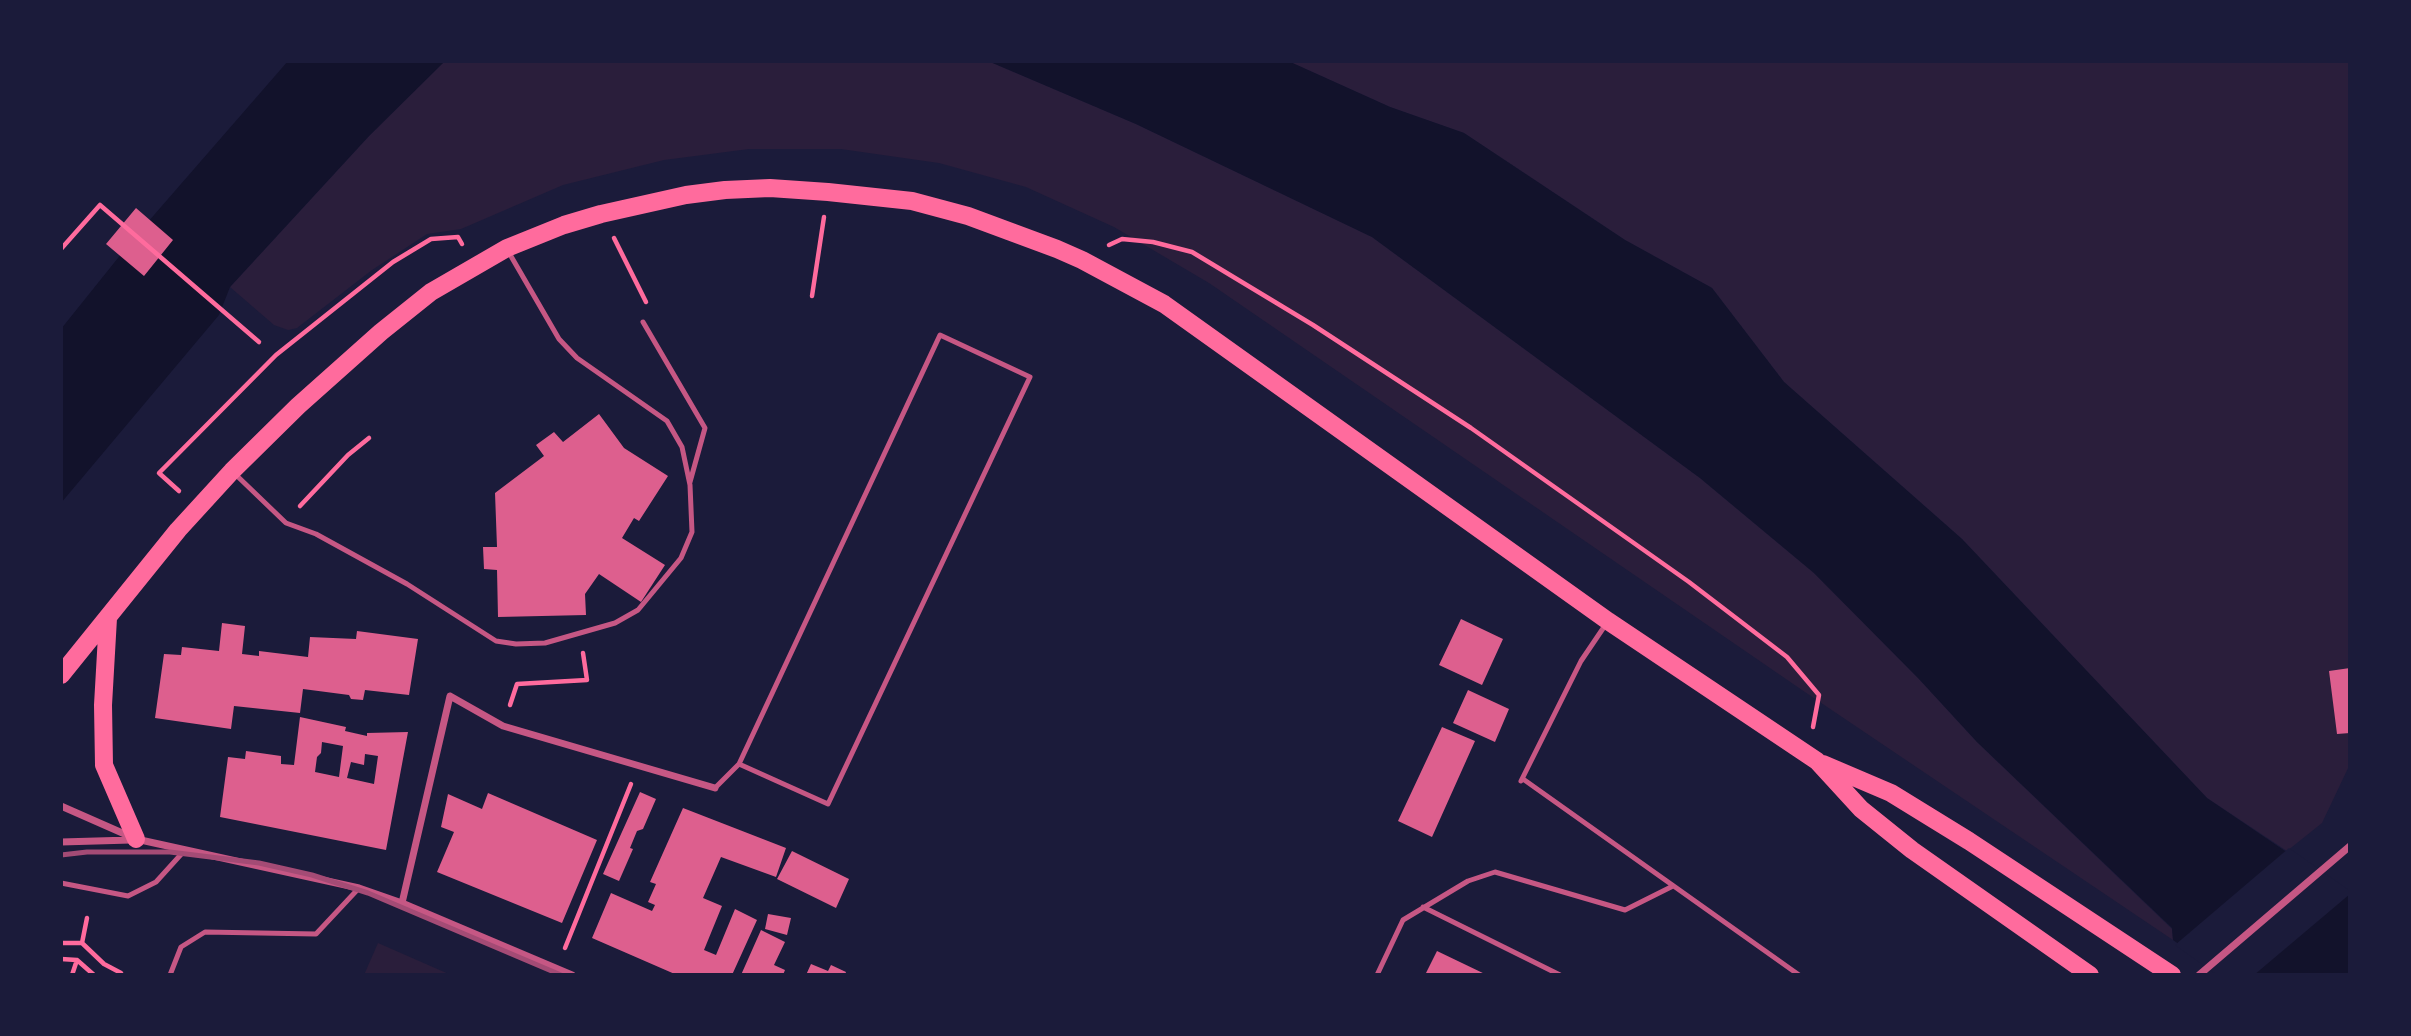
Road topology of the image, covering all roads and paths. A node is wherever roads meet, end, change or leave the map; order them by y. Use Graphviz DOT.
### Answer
graph roads {
  1 [pos="828,192"];
  2 [pos="601,214"];
  3 [pos="507,248"];
  4 [pos="61,249"];
  5 [pos="1082,260"];
  6 [pos="477,265"];
  7 [pos="812,296"];
  8 [pos="649,306"];
  9 [pos="643,322"];
  10 [pos="258,342"];
  11 [pos="369,438"];
  12 [pos="232,471"];
  13 [pos="159,472"];
  14 [pos="690,485"];
  15 [pos="313,491"];
  16 [pos="108,618"];
  17 [pos="1608,621"];
  18 [pos="580,633"];
  19 [pos="61,675"];
  20 [pos="503,726"];
  21 [pos="1812,758"];
  22 [pos="739,764"];
  23 [pos="715,788"];
  24 [pos="624,802"];
  25 [pos="61,806"];
  26 [pos="136,839"];
  27 [pos="61,842"];
  28 [pos="2350,846"];
  29 [pos="185,850"];
  30 [pos="61,883"];
  31 [pos="1673,886"];
  32 [pos="359,888"];
  33 [pos="402,903"];
  34 [pos="1423,907"];
  35 [pos="87,918"];
  36 [pos="61,943"];
  37 [pos="82,943"];
  38 [pos="61,959"];
  39 [pos="77,960"];
  40 [pos="556,968"];
  41 [pos="72,975"];
  42 [pos="94,975"];
  43 [pos="120,975"];
  44 [pos="170,975"];
  45 [pos="572,975"];
  46 [pos="1377,975"];
  47 [pos="1560,975"];
  48 [pos="1799,975"];
  49 [pos="2090,975"];
  50 [pos="2172,975"];
  51 [pos="2199,975"];
  1 -- 2 [label="main road"];
  1 -- 5 [label="main road"];
  1 -- 7 [label="path"];
  2 -- 3 [label="main road"];
  2 -- 8 [label="path"];
  3 -- 6 [label="main road"];
  3 -- 14 [label="lane"];
  4 -- 10 [label="path"];
  5 -- 17 [label="main road"];
  5 -- 21 [label="path"];
  6 -- 12 [label="main road"];
  6 -- 13 [label="path"];
  9 -- 14 [label="lane"];
  11 -- 15 [label="path"];
  12 -- 16 [label="main road"];
  12 -- 18 [label="lane"];
  14 -- 18 [label="lane"];
  16 -- 19 [label="main road"];
  16 -- 26 [label="main road"];
  17 -- 21 [label="main road"];
  17 -- 31 [label="lane"];
  18 -- 20 [label="path"];
  20 -- 23 [label="street"];
  20 -- 33 [label="street"];
  21 -- 49 [label="main road"];
  21 -- 50 [label="main road"];
  22 -- 22 [label="lane"];
  22 -- 23 [label="lane"];
  24 -- 40 [label="path"];
  25 -- 26 [label="street"];
  26 -- 27 [label="street"];
  26 -- 29 [label="street"];
  28 -- 51 [label="street"];
  29 -- 30 [label="lane"];
  29 -- 32 [label="street"];
  31 -- 34 [label="lane"];
  31 -- 48 [label="lane"];
  32 -- 33 [label="street"];
  32 -- 44 [label="lane"];
  33 -- 40 [label="street"];
  34 -- 46 [label="lane"];
  34 -- 47 [label="lane"];
  35 -- 37 [label="path"];
  36 -- 37 [label="path"];
  37 -- 43 [label="path"];
  38 -- 39 [label="path"];
  39 -- 41 [label="path"];
  39 -- 42 [label="path"];
  40 -- 45 [label="street"];
}
